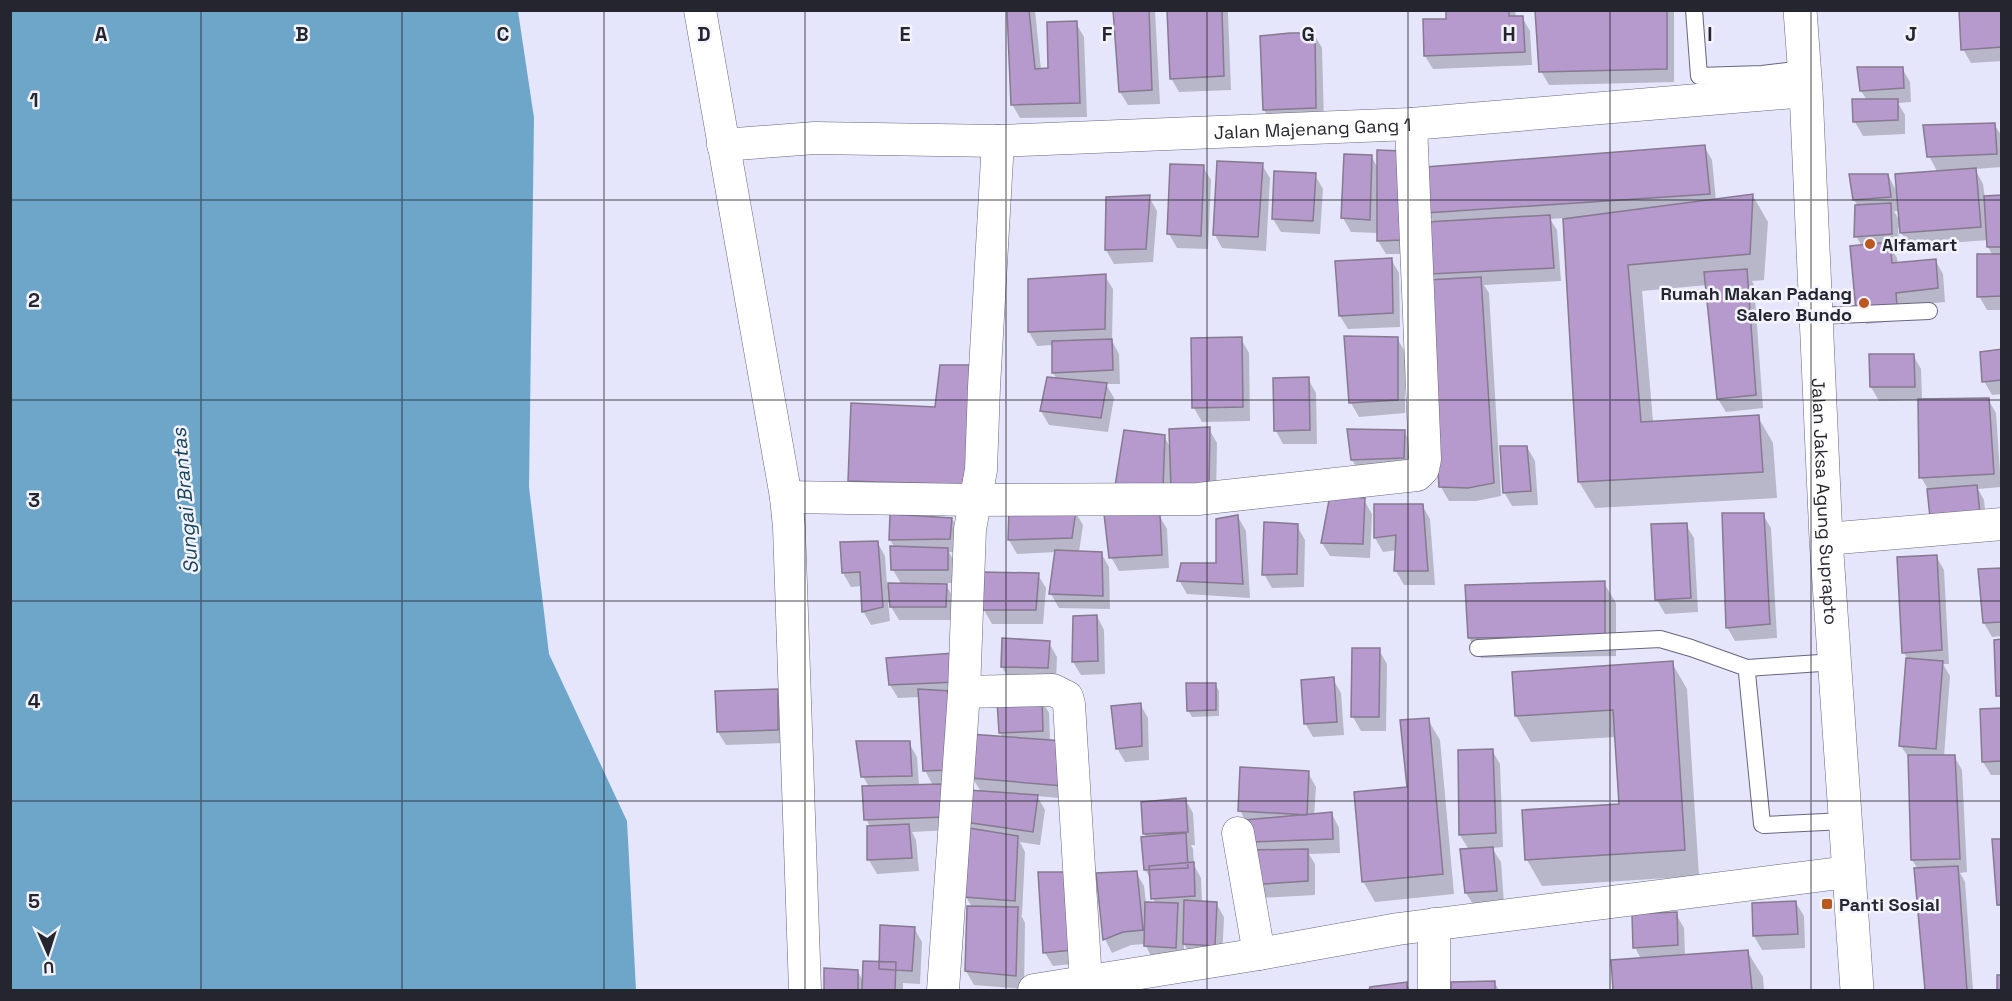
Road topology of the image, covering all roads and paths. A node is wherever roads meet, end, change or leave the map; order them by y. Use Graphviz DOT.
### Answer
graph roads {
  1 [pos="700,10"];
  2 [pos="1694,10"];
  3 [pos="1800,10"];
  4 [pos="1805,80"];
  5 [pos="1411,124"];
  6 [pos="998,141"];
  7 [pos="723,145"];
  8 [pos="1929,311"];
  9 [pos="1817,316"];
  10 [pos="786,497"];
  11 [pos="975,500"];
  12 [pos="2001,524"];
  13 [pos="1826,539"];
  14 [pos="1478,648"];
  15 [pos="1835,662"];
  16 [pos="1748,668"];
  17 [pos="964,692"];
  18 [pos="1845,821"];
  19 [pos="1238,834"];
  20 [pos="1848,872"];
  21 [pos="1434,924"];
  22 [pos="1259,954"];
  23 [pos="1086,982"];
  24 [pos="805,990"];
  25 [pos="943,990"];
  26 [pos="1034,990"];
  27 [pos="1434,990"];
  28 [pos="1857,990"];
  1 -- 7 [label="street"];
  2 -- 4 [label="lane"];
  3 -- 4 [label="main road, Jalan Jaksa Agung Suprapto"];
  4 -- 5 [label="street, Jalan Majenang Gang 1"];
  4 -- 9 [label="main road, Jalan Jaksa Agung Suprapto"];
  5 -- 6 [label="street, Jalan Majenang Gang 1"];
  5 -- 11 [label="street"];
  6 -- 7 [label="street, Jalan Majenang Gang 1"];
  6 -- 11 [label="street"];
  7 -- 10 [label="street"];
  8 -- 9 [label="lane"];
  9 -- 13 [label="main road, Jalan Jaksa Agung Suprapto"];
  10 -- 11 [label="street"];
  10 -- 24 [label="street"];
  11 -- 17 [label="street"];
  12 -- 13 [label="street"];
  13 -- 15 [label="main road, Jalan Jaksa Agung Suprapto"];
  14 -- 16 [label="lane"];
  15 -- 16 [label="lane"];
  15 -- 18 [label="main road, Jalan Jaksa Agung Suprapto"];
  16 -- 18 [label="lane"];
  17 -- 23 [label="street"];
  17 -- 25 [label="street"];
  18 -- 20 [label="main road, Jalan Jaksa Agung Suprapto"];
  19 -- 22 [label="street"];
  20 -- 21 [label="street"];
  20 -- 28 [label="main road, Jalan Jaksa Agung Suprapto"];
  21 -- 22 [label="street"];
  21 -- 27 [label="street"];
  22 -- 23 [label="street"];
  23 -- 26 [label="street"];
}
